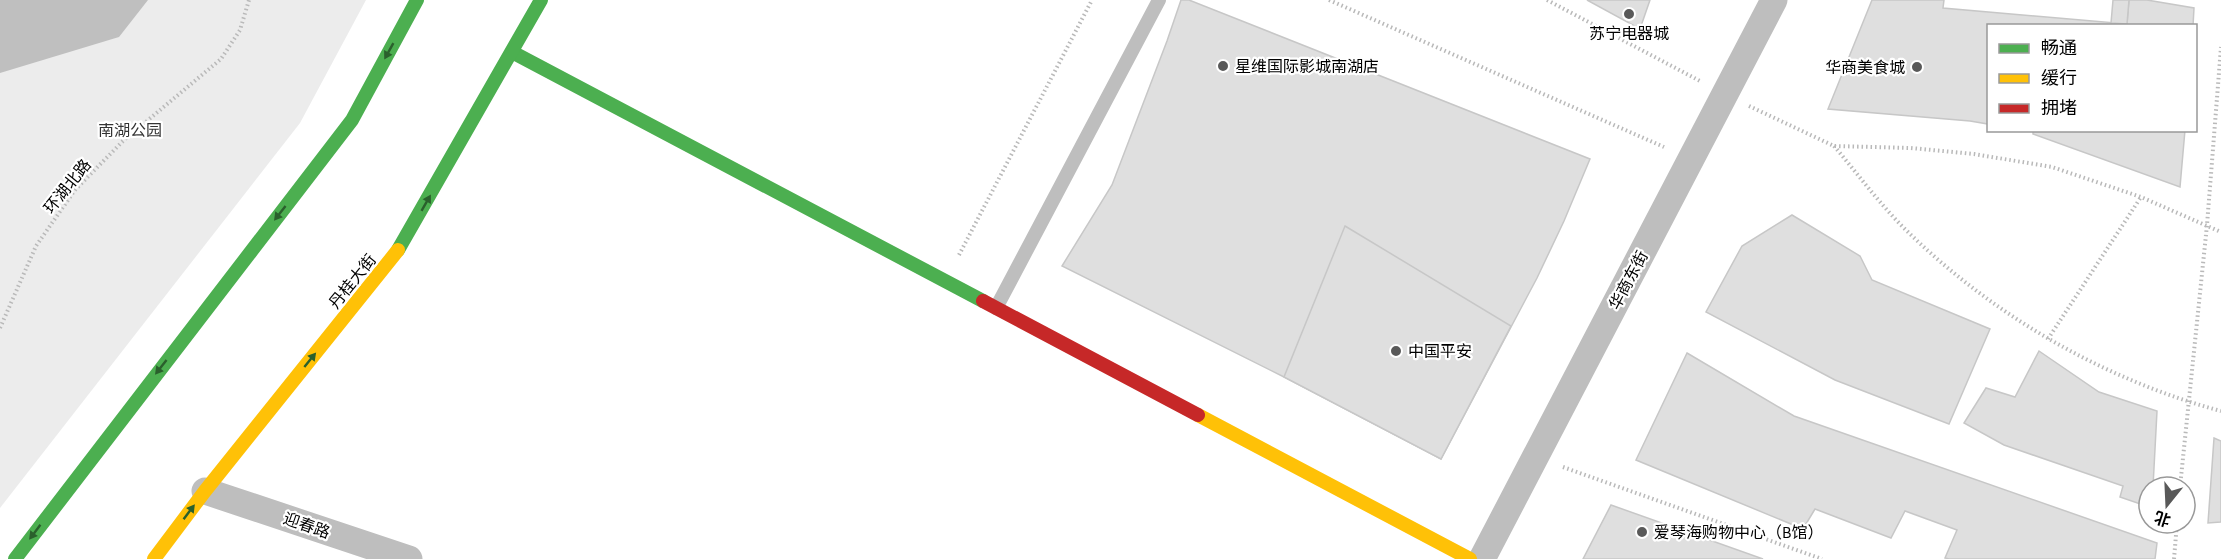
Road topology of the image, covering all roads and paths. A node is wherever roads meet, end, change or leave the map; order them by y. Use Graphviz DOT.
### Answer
graph roads {
  1 [pos="249,0"];
  2 [pos="417,0"];
  3 [pos="541,0"];
  4 [pos="1092,0"];
  5 [pos="1160,0"];
  6 [pos="1329,0"];
  7 [pos="1547,0"];
  8 [pos="1774,0"];
  9 [pos="2221,46"];
  10 [pos="512,52"];
  11 [pos="1726,95"];
  12 [pos="1834,146"];
  13 [pos="1692,159"];
  14 [pos="2141,197"];
  15 [pos="2207,225"];
  16 [pos="2221,232"];
  17 [pos="945,281"];
  18 [pos="996,308"];
  19 [pos="0,328"];
  20 [pos="2048,339"];
  21 [pos="2188,402"];
  22 [pos="2221,411"];
  23 [pos="1535,458"];
  24 [pos="2181,475"];
  25 [pos="205,490"];
  26 [pos="2176,535"];
  27 [pos="15,559"];
  28 [pos="154,559"];
  29 [pos="409,559"];
  30 [pos="1470,559"];
  31 [pos="1482,559"];
  32 [pos="1822,559"];
  33 [pos="2174,559"];
  1 -- 19 [label="path, 环湖北路"];
  2 -- 27 [label="main road, one-way"];
  3 -- 10 [label="main road, 丹桂大街"];
  4 -- 17 [label="path"];
  5 -- 18 [label="lane"];
  6 -- 13 [label="path"];
  7 -- 11 [label="path"];
  8 -- 11 [label="street, 华商东街"];
  9 -- 15 [label="path"];
  10 -- 17 [label="main road"];
  25 -- 10 [label="main road, 丹桂大街, one-way"];
  11 -- 12 [label="path"];
  11 -- 13 [label="street, 华商东街"];
  12 -- 14 [label="path"];
  12 -- 20 [label="path"];
  13 -- 23 [label="street, 华商东街"];
  14 -- 15 [label="path"];
  14 -- 20 [label="path"];
  15 -- 16 [label="path"];
  15 -- 21 [label="path"];
  17 -- 18 [label="main road"];
  18 -- 30 [label="main road"];
  20 -- 21 [label="path"];
  21 -- 22 [label="path"];
  21 -- 24 [label="path"];
  23 -- 31 [label="street, 华商东街"];
  23 -- 32 [label="path"];
  28 -- 25 [label="main road, 丹桂大街, one-way"];
  25 -- 29 [label="street, 迎春路"];
  26 -- 33 [label="path"];
}
